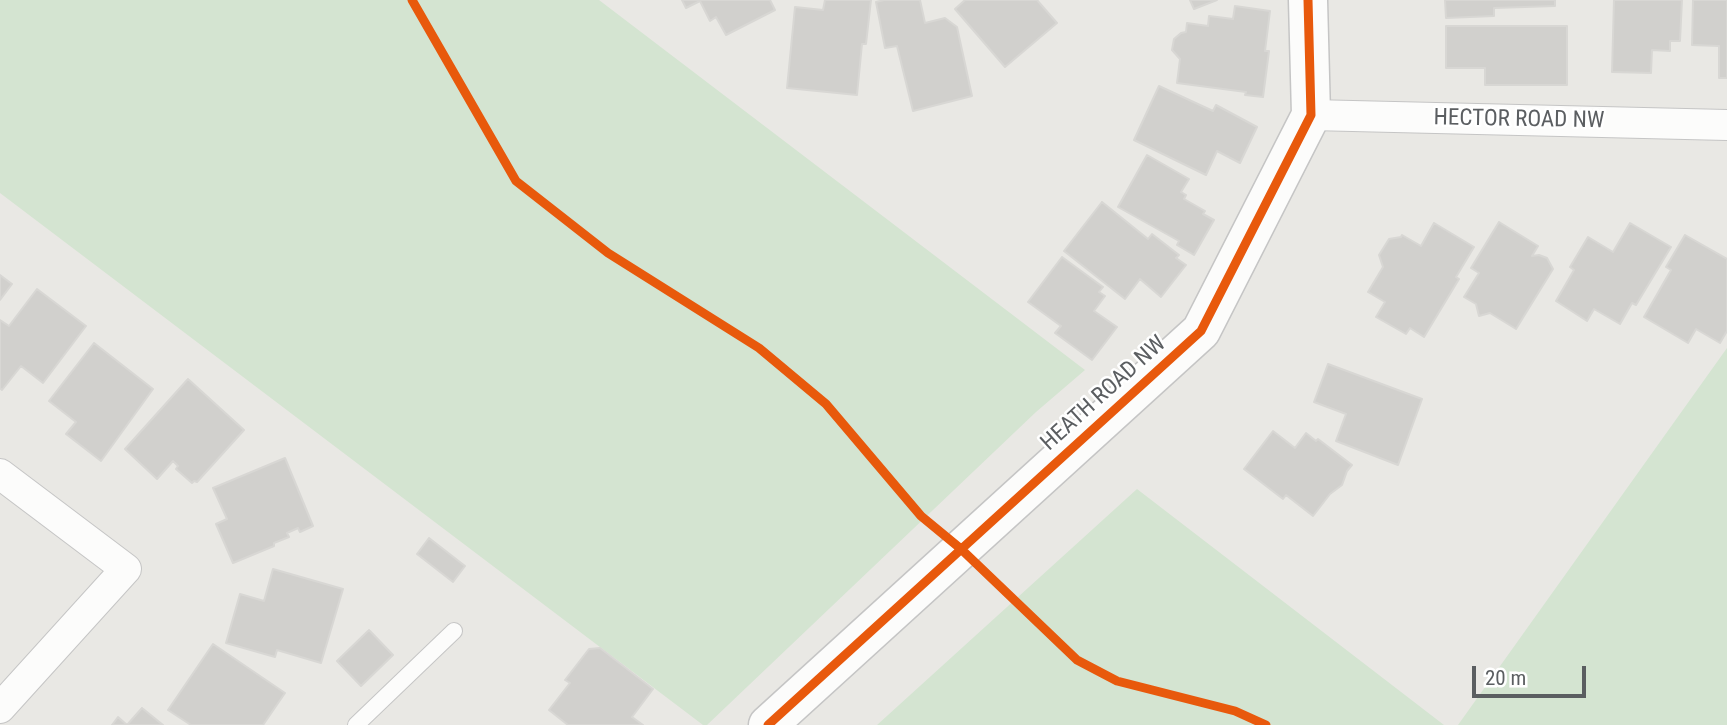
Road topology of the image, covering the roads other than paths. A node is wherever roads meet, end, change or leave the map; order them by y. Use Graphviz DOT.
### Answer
graph roads {
  1 [pos="1308,0"];
  2 [pos="1311,114"];
  3 [pos="1727,125"];
  4 [pos="0,474"];
  5 [pos="454,631"];
  6 [pos="0,708"];
  7 [pos="356,725"];
  8 [pos="768,725"];
  1 -- 2 [label="street, HEATH ROAD NW"];
  2 -- 3 [label="street, HECTOR ROAD NW"];
  2 -- 8 [label="street, HEATH ROAD NW"];
  4 -- 6 [label="street"];
  5 -- 7 [label="lane"];
}
